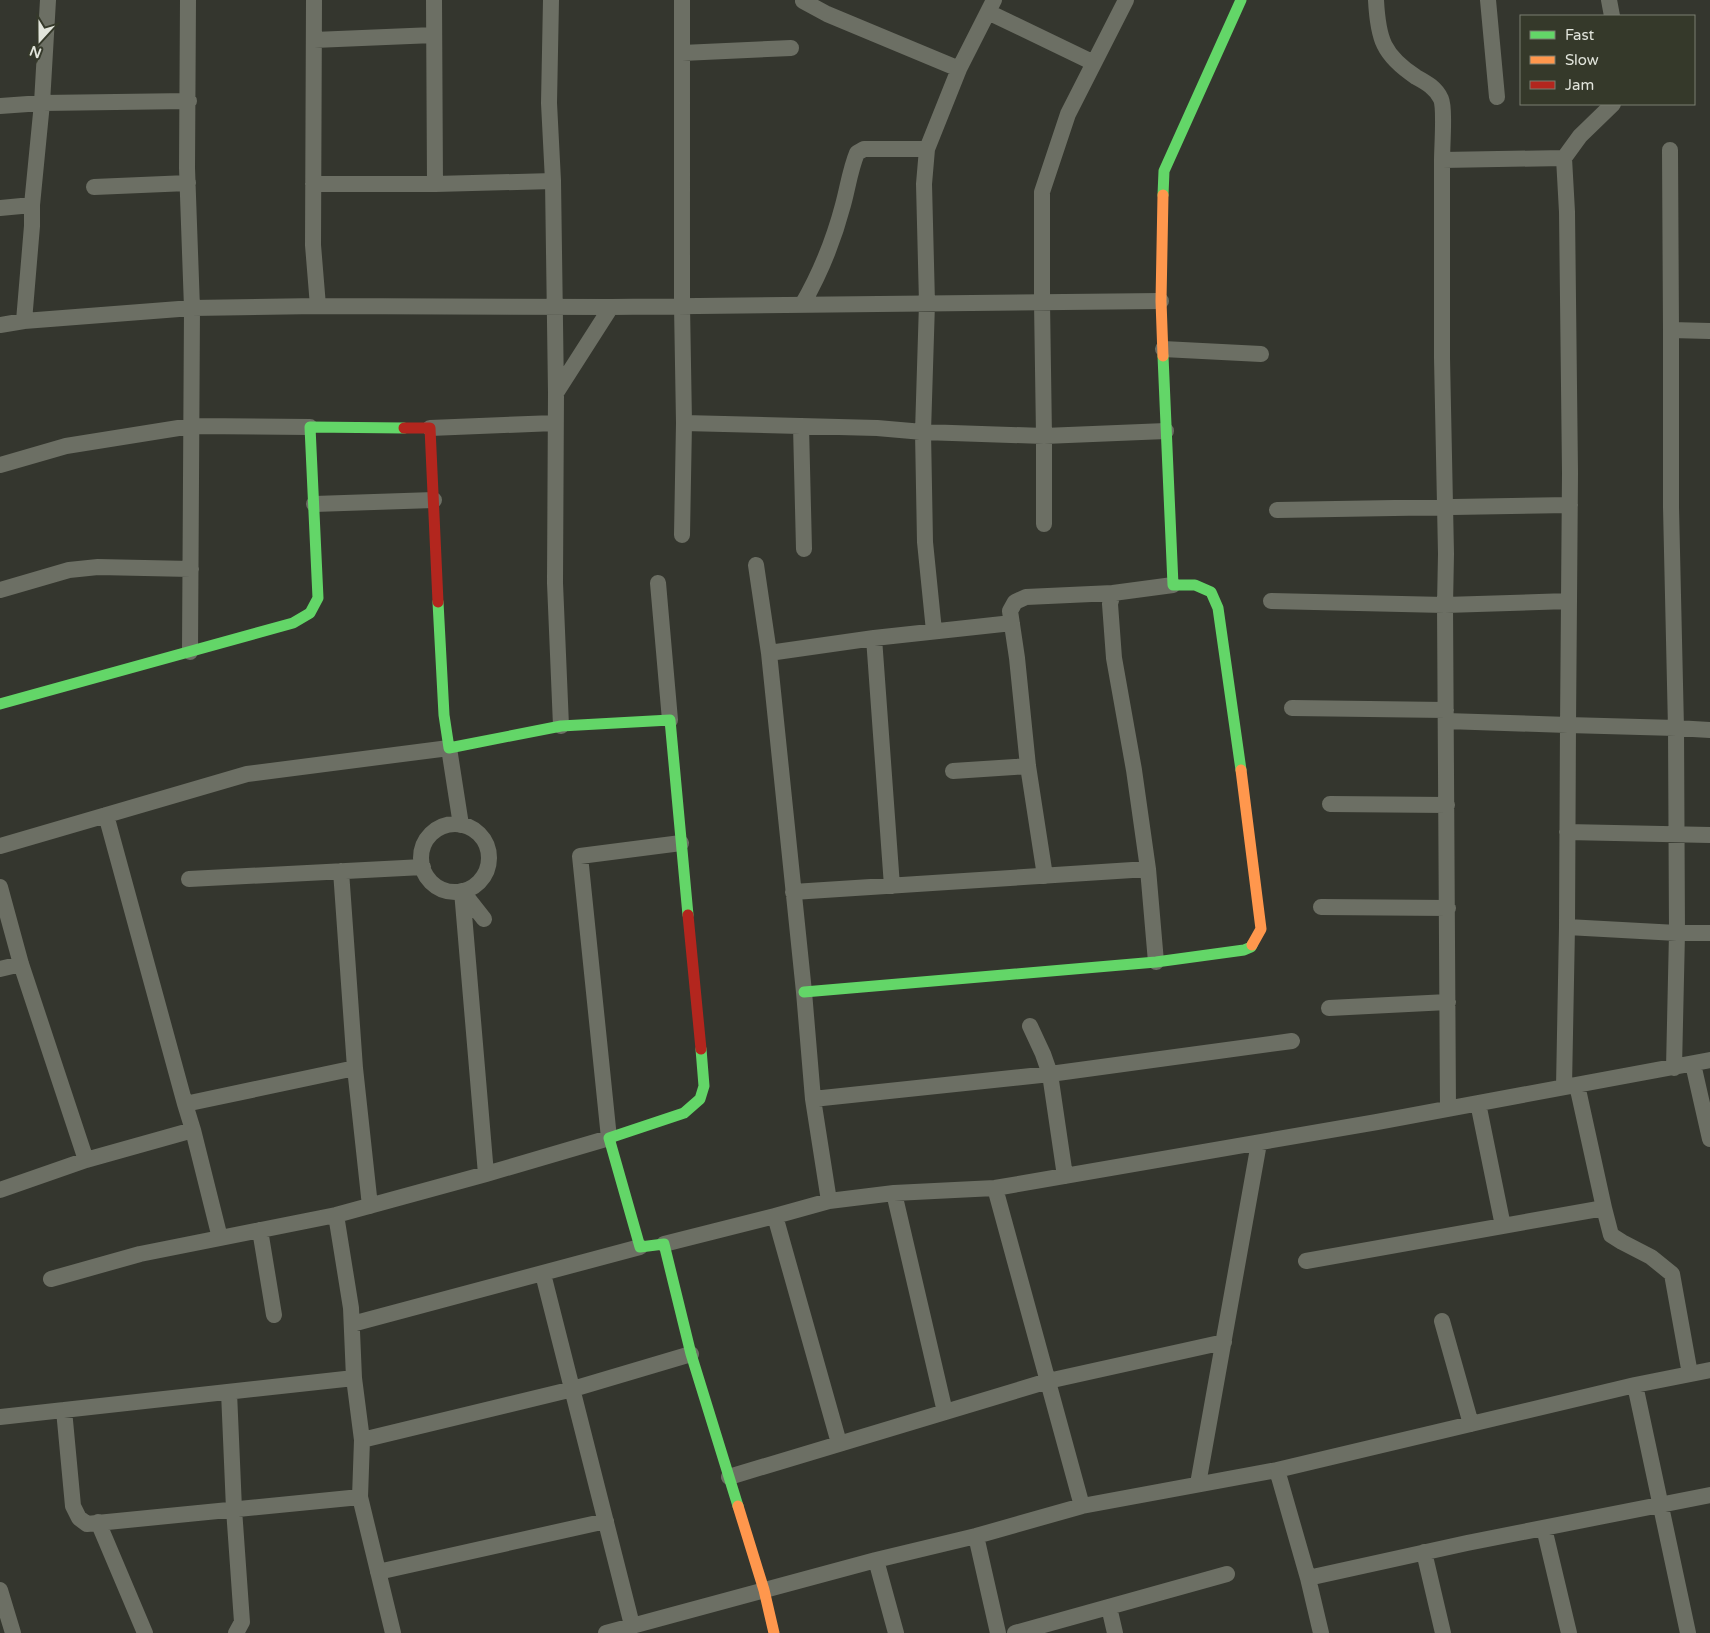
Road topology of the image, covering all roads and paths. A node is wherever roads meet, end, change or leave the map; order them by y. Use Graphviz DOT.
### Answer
graph roads {
  1 [pos="48,0"];
  2 [pos="314,0"];
  3 [pos="434,0"];
  4 [pos="551,0"];
  5 [pos="682,0"];
  6 [pos="1126,0"];
  7 [pos="1241,0"];
  8 [pos="1376,0"];
  9 [pos="1488,0"];
  10 [pos="1609,0"];
  11 [pos="803,1"];
  12 [pos="190,3"];
  13 [pos="991,6"];
  14 [pos="1612,15"];
  15 [pos="434,35"];
  16 [pos="314,40"];
  17 [pos="791,48"];
  18 [pos="682,53"];
  19 [pos="1094,63"];
  20 [pos="959,69"];
  21 [pos="1497,97"];
  22 [pos="189,101"];
  23 [pos="42,103"];
  24 [pos="1612,105"];
  25 [pos="0,106"];
  26 [pos="927,149"];
  27 [pos="1670,150"];
  28 [pos="1564,158"];
  29 [pos="1442,160"];
  30 [pos="553,181"];
  31 [pos="188,183"];
  32 [pos="313,184"];
  33 [pos="435,184"];
  34 [pos="94,187"];
  35 [pos="32,205"];
  36 [pos="0,208"];
  37 [pos="1161,301"];
  38 [pos="1042,302"];
  39 [pos="927,303"];
  40 [pos="802,304"];
  41 [pos="682,305"];
  42 [pos="318,306"];
  43 [pos="554,306"];
  44 [pos="611,307"];
  45 [pos="192,308"];
  46 [pos="24,321"];
  47 [pos="0,325"];
  48 [pos="1672,330"];
  49 [pos="1710,331"];
  50 [pos="1163,349"];
  51 [pos="1261,354"];
  52 [pos="556,393"];
  53 [pos="555,422"];
  54 [pos="684,423"];
  55 [pos="191,426"];
  56 [pos="801,426"];
  57 [pos="310,427"];
  58 [pos="430,428"];
  59 [pos="1166,431"];
  60 [pos="923,432"];
  61 [pos="1044,436"];
  62 [pos="0,465"];
  63 [pos="434,500"];
  64 [pos="314,504"];
  65 [pos="1570,505"];
  66 [pos="1444,507"];
  67 [pos="1276,510"];
  68 [pos="1044,524"];
  69 [pos="682,535"];
  70 [pos="804,549"];
  71 [pos="756,565"];
  72 [pos="191,569"];
  73 [pos="658,583"];
  74 [pos="1173,585"];
  75 [pos="0,590"];
  76 [pos="1113,593"];
  77 [pos="1272,601"];
  78 [pos="1569,601"];
  79 [pos="1445,605"];
  80 [pos="1012,623"];
  81 [pos="934,631"];
  82 [pos="874,638"];
  83 [pos="190,652"];
  84 [pos="769,653"];
  85 [pos="0,704"];
  86 [pos="1292,708"];
  87 [pos="1446,716"];
  88 [pos="670,720"];
  89 [pos="1568,725"];
  90 [pos="561,726"];
  91 [pos="1676,728"];
  92 [pos="1710,730"];
  93 [pos="449,748"];
  94 [pos="1028,766"];
  95 [pos="953,771"];
  96 [pos="1330,804"];
  97 [pos="1447,804"];
  98 [pos="106,815"];
  99 [pos="461,825"];
  100 [pos="1567,832"];
  101 [pos="1677,835"];
  102 [pos="1710,835"];
  103 [pos="681,843"];
  104 [pos="0,846"];
  105 [pos="423,867"];
  106 [pos="1148,869"];
  107 [pos="341,871"];
  108 [pos="1046,876"];
  109 [pos="189,879"];
  110 [pos="892,886"];
  111 [pos="0,887"];
  112 [pos="462,891"];
  113 [pos="793,892"];
  114 [pos="1321,908"];
  115 [pos="1448,908"];
  116 [pos="484,919"];
  117 [pos="1567,927"];
  118 [pos="1678,933"];
  119 [pos="1710,933"];
  120 [pos="1156,962"];
  121 [pos="21,964"];
  122 [pos="0,969"];
  123 [pos="804,992"];
  124 [pos="1448,1002"];
  125 [pos="1329,1008"];
  126 [pos="1030,1026"];
  127 [pos="1292,1041"];
  128 [pos="1710,1060"];
  129 [pos="1693,1064"];
  130 [pos="355,1068"];
  131 [pos="1674,1068"];
  132 [pos="1050,1074"];
  133 [pos="1570,1086"];
  134 [pos="813,1099"];
  135 [pos="1478,1103"];
  136 [pos="185,1104"];
  137 [pos="1448,1109"];
  138 [pos="193,1130"];
  139 [pos="608,1138"];
  140 [pos="1710,1139"];
  141 [pos="1259,1143"];
  142 [pos="86,1160"];
  143 [pos="486,1174"];
  144 [pos="1064,1176"];
  145 [pos="995,1188"];
  146 [pos="0,1190"];
  147 [pos="894,1193"];
  148 [pos="829,1201"];
  149 [pos="370,1206"];
  150 [pos="1604,1208"];
  151 [pos="336,1215"];
  152 [pos="775,1216"];
  153 [pos="1503,1226"];
  154 [pos="260,1230"];
  155 [pos="220,1238"];
  156 [pos="664,1244"];
  157 [pos="640,1248"];
  158 [pos="1306,1261"];
  159 [pos="543,1274"];
  160 [pos="51,1279"];
  161 [pos="274,1315"];
  162 [pos="1442,1321"];
  163 [pos="352,1324"];
  164 [pos="1224,1342"];
  165 [pos="691,1354"];
  166 [pos="1710,1370"];
  167 [pos="1690,1374"];
  168 [pos="354,1378"];
  169 [pos="1048,1381"];
  170 [pos="1635,1385"];
  171 [pos="573,1389"];
  172 [pos="229,1392"];
  173 [pos="64,1410"];
  174 [pos="945,1412"];
  175 [pos="0,1417"];
  176 [pos="1471,1424"];
  177 [pos="362,1440"];
  178 [pos="839,1443"];
  179 [pos="1277,1470"];
  180 [pos="729,1477"];
  181 [pos="1198,1484"];
  182 [pos="1710,1495"];
  183 [pos="360,1497"];
  184 [pos="1660,1505"];
  185 [pos="1082,1506"];
  186 [pos="234,1509"];
  187 [pos="606,1521"];
  188 [pos="98,1522"];
  189 [pos="1544,1528"];
  190 [pos="976,1536"];
  191 [pos="1424,1552"];
  192 [pos="876,1560"];
  193 [pos="378,1572"];
  194 [pos="1227,1574"];
  195 [pos="1308,1578"];
  196 [pos="0,1590"];
  197 [pos="764,1590"];
  198 [pos="1109,1607"];
  199 [pos="632,1626"];
  200 [pos="8,1629"];
  201 [pos="145,1633"];
  202 [pos="236,1633"];
  203 [pos="393,1633"];
  204 [pos="606,1633"];
  205 [pos="774,1633"];
  206 [pos="896,1633"];
  207 [pos="998,1633"];
  208 [pos="1015,1633"];
  209 [pos="1115,1633"];
  210 [pos="1321,1633"];
  211 [pos="1443,1633"];
  212 [pos="1569,1633"];
  213 [pos="1688,1633"];
  1 -- 23 [label="street"];
  2 -- 16 [label="street"];
  3 -- 15 [label="street"];
  4 -- 30 [label="street"];
  5 -- 18 [label="street"];
  6 -- 19 [label="street"];
  7 -- 37 [label="street"];
  8 -- 29 [label="street"];
  9 -- 21 [label="street"];
  10 -- 14 [label="street"];
  11 -- 20 [label="street"];
  12 -- 22 [label="street"];
  13 -- 19 [label="street"];
  13 -- 20 [label="street"];
  15 -- 16 [label="street"];
  15 -- 33 [label="street"];
  16 -- 32 [label="street"];
  17 -- 18 [label="street"];
  18 -- 41 [label="street"];
  19 -- 38 [label="street"];
  20 -- 26 [label="street"];
  22 -- 23 [label="street"];
  22 -- 31 [label="street"];
  23 -- 25 [label="street"];
  23 -- 35 [label="street"];
  24 -- 28 [label="street"];
  26 -- 39 [label="street"];
  26 -- 40 [label="street"];
  27 -- 48 [label="street"];
  28 -- 29 [label="street"];
  28 -- 65 [label="street"];
  29 -- 66 [label="street"];
  30 -- 33 [label="street"];
  30 -- 43 [label="street"];
  31 -- 34 [label="street"];
  31 -- 45 [label="street"];
  32 -- 33 [label="street"];
  32 -- 42 [label="street"];
  35 -- 36 [label="street"];
  35 -- 46 [label="street"];
  37 -- 38 [label="street"];
  37 -- 50 [label="street"];
  38 -- 39 [label="street"];
  38 -- 61 [label="street"];
  39 -- 40 [label="street"];
  39 -- 60 [label="street"];
  40 -- 41 [label="street"];
  41 -- 44 [label="street"];
  41 -- 54 [label="street"];
  42 -- 43 [label="street"];
  42 -- 45 [label="street"];
  43 -- 44 [label="street"];
  43 -- 52 [label="street"];
  44 -- 52 [label="street"];
  45 -- 46 [label="street"];
  45 -- 55 [label="street"];
  46 -- 47 [label="street"];
  48 -- 49 [label="street"];
  48 -- 91 [label="street"];
  50 -- 51 [label="street"];
  50 -- 59 [label="street"];
  52 -- 53 [label="street"];
  53 -- 58 [label="street"];
  53 -- 90 [label="street"];
  54 -- 56 [label="street"];
  54 -- 69 [label="street"];
  55 -- 57 [label="street"];
  55 -- 62 [label="street"];
  55 -- 72 [label="street"];
  56 -- 60 [label="street"];
  56 -- 70 [label="street"];
  57 -- 58 [label="street"];
  57 -- 64 [label="street"];
  58 -- 63 [label="street"];
  59 -- 61 [label="street"];
  59 -- 74 [label="street"];
  60 -- 61 [label="street"];
  60 -- 81 [label="street"];
  61 -- 68 [label="street"];
  63 -- 64 [label="street"];
  63 -- 93 [label="street"];
  64 -- 83 [label="street"];
  65 -- 66 [label="street"];
  65 -- 78 [label="street"];
  66 -- 67 [label="street"];
  66 -- 79 [label="street"];
  71 -- 84 [label="street"];
  72 -- 75 [label="street"];
  72 -- 83 [label="street"];
  73 -- 88 [label="street"];
  74 -- 76 [label="street"];
  74 -- 120 [label="street"];
  76 -- 80 [label="street"];
  76 -- 106 [label="street"];
  77 -- 79 [label="street"];
  78 -- 79 [label="street"];
  78 -- 89 [label="street"];
  79 -- 87 [label="street"];
  80 -- 81 [label="street"];
  80 -- 94 [label="street"];
  81 -- 82 [label="street"];
  82 -- 84 [label="street"];
  82 -- 110 [label="street"];
  83 -- 85 [label="street"];
  84 -- 113 [label="street"];
  86 -- 87 [label="street"];
  87 -- 89 [label="street"];
  87 -- 97 [label="street"];
  88 -- 90 [label="street"];
  88 -- 103 [label="street"];
  89 -- 91 [label="street"];
  89 -- 100 [label="street"];
  90 -- 93 [label="street"];
  91 -- 92 [label="street"];
  91 -- 101 [label="street"];
  93 -- 98 [label="street"];
  93 -- 99 [label="street"];
  94 -- 95 [label="street"];
  94 -- 108 [label="street"];
  96 -- 97 [label="street"];
  97 -- 115 [label="street"];
  98 -- 104 [label="street"];
  98 -- 136 [label="street"];
  99 -- 105 [label="street"];
  99 -- 112 [label="street"];
  100 -- 101 [label="street"];
  100 -- 117 [label="street"];
  101 -- 102 [label="street"];
  101 -- 118 [label="street"];
  103 -- 139 [label="street"];
  103 -- 139 [label="street"];
  105 -- 107 [label="street"];
  105 -- 112 [label="street"];
  106 -- 108 [label="street"];
  106 -- 120 [label="street"];
  107 -- 109 [label="street"];
  107 -- 130 [label="street"];
  108 -- 110 [label="street"];
  110 -- 113 [label="street"];
  111 -- 121 [label="street"];
  112 -- 116 [label="street"];
  112 -- 143 [label="street"];
  113 -- 123 [label="street"];
  114 -- 115 [label="street"];
  115 -- 124 [label="street"];
  117 -- 118 [label="street"];
  117 -- 133 [label="street"];
  118 -- 119 [label="street"];
  118 -- 131 [label="street"];
  120 -- 123 [label="street"];
  121 -- 122 [label="street"];
  121 -- 142 [label="street"];
  123 -- 134 [label="street"];
  124 -- 125 [label="street"];
  124 -- 137 [label="street"];
  126 -- 132 [label="street"];
  127 -- 132 [label="street"];
  128 -- 129 [label="street"];
  129 -- 131 [label="street"];
  129 -- 140 [label="street"];
  130 -- 136 [label="street"];
  130 -- 149 [label="street"];
  131 -- 133 [label="street"];
  132 -- 134 [label="street"];
  132 -- 144 [label="street"];
  133 -- 135 [label="street"];
  133 -- 150 [label="street"];
  134 -- 148 [label="street"];
  135 -- 137 [label="street"];
  135 -- 153 [label="street"];
  136 -- 138 [label="street"];
  137 -- 141 [label="street"];
  138 -- 142 [label="street"];
  138 -- 155 [label="street"];
  139 -- 143 [label="street"];
  139 -- 157 [label="street"];
  141 -- 144 [label="street"];
  141 -- 164 [label="street"];
  142 -- 146 [label="street"];
  143 -- 149 [label="street"];
  144 -- 145 [label="street"];
  145 -- 147 [label="street"];
  145 -- 169 [label="street"];
  147 -- 148 [label="street"];
  147 -- 174 [label="street"];
  148 -- 152 [label="street"];
  149 -- 151 [label="street"];
  150 -- 153 [label="street"];
  150 -- 167 [label="street"];
  151 -- 154 [label="street"];
  151 -- 163 [label="street"];
  152 -- 156 [label="street"];
  152 -- 178 [label="street"];
  153 -- 158 [label="street"];
  154 -- 155 [label="street"];
  154 -- 161 [label="street"];
  155 -- 160 [label="street"];
  156 -- 157 [label="street"];
  156 -- 165 [label="street"];
  157 -- 159 [label="street"];
  159 -- 163 [label="street"];
  159 -- 171 [label="street"];
  162 -- 176 [label="street"];
  163 -- 168 [label="street"];
  164 -- 169 [label="street"];
  164 -- 181 [label="street"];
  165 -- 171 [label="street"];
  165 -- 180 [label="street"];
  166 -- 167 [label="street"];
  167 -- 170 [label="street"];
  168 -- 172 [label="street"];
  168 -- 177 [label="street"];
  169 -- 174 [label="street"];
  169 -- 185 [label="street"];
  170 -- 176 [label="street"];
  170 -- 184 [label="street"];
  171 -- 177 [label="street"];
  171 -- 187 [label="street"];
  172 -- 173 [label="street"];
  172 -- 186 [label="street"];
  173 -- 175 [label="street"];
  173 -- 188 [label="street"];
  174 -- 178 [label="street"];
  176 -- 179 [label="street"];
  177 -- 183 [label="street"];
  178 -- 180 [label="street"];
  179 -- 181 [label="street"];
  179 -- 195 [label="street"];
  180 -- 197 [label="street"];
  181 -- 185 [label="street"];
  182 -- 184 [label="street"];
  183 -- 186 [label="street"];
  183 -- 193 [label="street"];
  184 -- 189 [label="street"];
  184 -- 213 [label="street"];
  185 -- 190 [label="street"];
  186 -- 188 [label="street"];
  186 -- 202 [label="street"];
  187 -- 193 [label="street"];
  187 -- 199 [label="street"];
  188 -- 201 [label="street"];
  189 -- 191 [label="street"];
  189 -- 212 [label="street"];
  190 -- 192 [label="street"];
  190 -- 207 [label="street"];
  191 -- 195 [label="street"];
  191 -- 211 [label="street"];
  192 -- 197 [label="street"];
  192 -- 206 [label="street"];
  193 -- 203 [label="street"];
  194 -- 198 [label="street"];
  195 -- 210 [label="street"];
  196 -- 200 [label="street"];
  197 -- 199 [label="street"];
  197 -- 205 [label="street"];
  198 -- 208 [label="street"];
  198 -- 209 [label="street"];
  199 -- 204 [label="street"];
}
